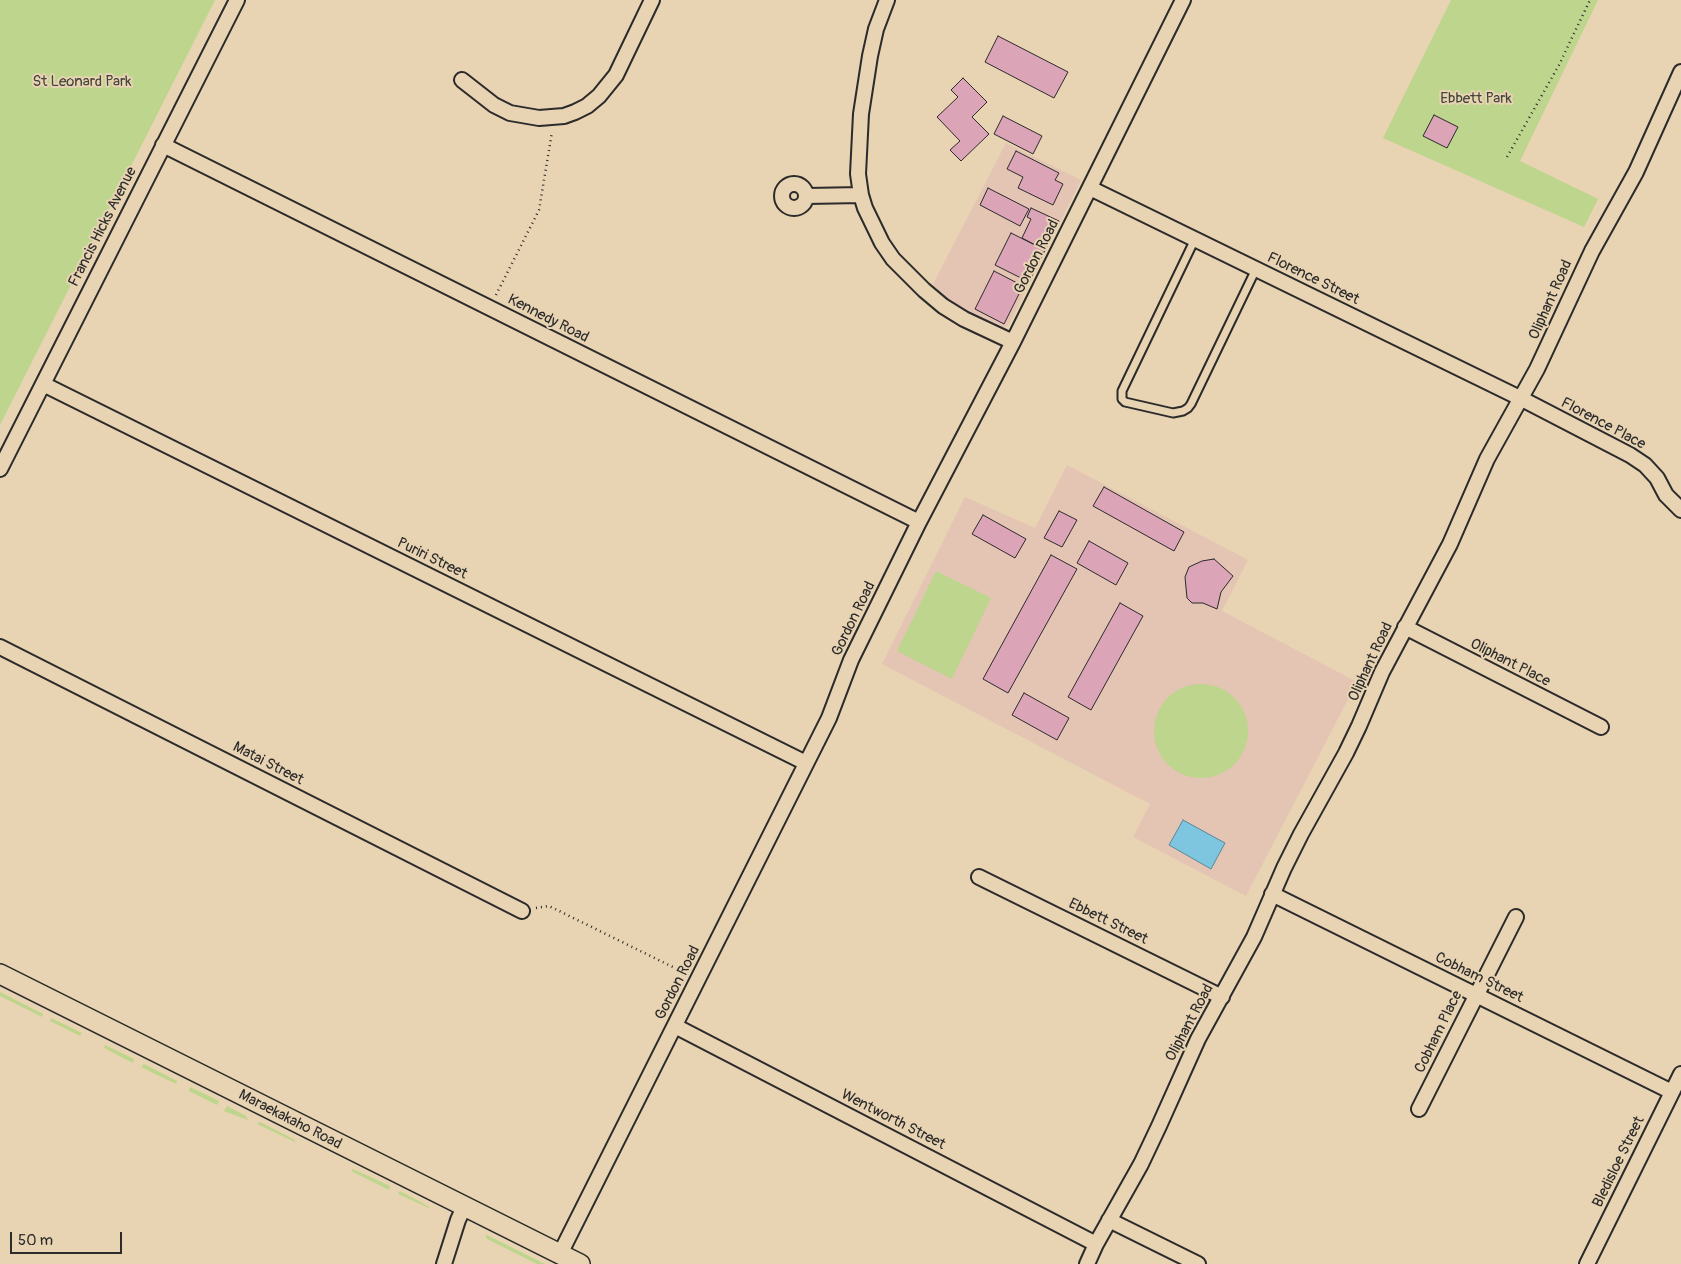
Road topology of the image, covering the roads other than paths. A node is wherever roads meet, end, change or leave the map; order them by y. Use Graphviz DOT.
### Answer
graph roads {
  1 [pos="237,0"];
  2 [pos="652,0"];
  3 [pos="887,0"];
  4 [pos="1183,0"];
  5 [pos="1681,72"];
  6 [pos="462,80"];
  7 [pos="163,145"];
  8 [pos="1090,188"];
  9 [pos="861,195"];
  10 [pos="807,196"];
  11 [pos="1195,239"];
  12 [pos="1256,269"];
  13 [pos="1013,342"];
  14 [pos="43,384"];
  15 [pos="1522,399"];
  16 [pos="0,469"];
  17 [pos="1681,510"];
  18 [pos="919,522"];
  19 [pos="1405,627"];
  20 [pos="0,647"];
  21 [pos="1601,728"];
  22 [pos="806,763"];
  23 [pos="979,877"];
  24 [pos="1272,894"];
  25 [pos="522,911"];
  26 [pos="1516,917"];
  27 [pos="0,974"];
  28 [pos="1476,994"];
  29 [pos="1222,997"];
  30 [pos="674,1026"];
  31 [pos="1681,1074"];
  32 [pos="1672,1092"];
  33 [pos="1419,1109"];
  34 [pos="464,1207"];
  35 [pos="1109,1220"];
  36 [pos="1096,1244"];
  37 [pos="560,1254"];
  38 [pos="444,1264"];
  39 [pos="580,1264"];
  40 [pos="1087,1264"];
  41 [pos="1198,1264"];
  42 [pos="1587,1264"];
  1 -- 7 [label="street, Francis Hicks Avenue"];
  2 -- 6 [label="street"];
  3 -- 9 [label="street"];
  4 -- 8 [label="street, Gordon Road"];
  5 -- 15 [label="street, Oliphant Road"];
  7 -- 14 [label="street, Francis Hicks Avenue"];
  7 -- 18 [label="street, Kennedy Road"];
  8 -- 11 [label="street, Florence Street"];
  8 -- 13 [label="street, Gordon Road"];
  9 -- 10 [label="street"];
  9 -- 13 [label="street"];
  11 -- 12 [label="street, Florence Street"];
  11 -- 12 [label="lane"];
  12 -- 15 [label="street, Florence Street"];
  13 -- 18 [label="street, Gordon Road"];
  14 -- 16 [label="street, Francis Hicks Avenue"];
  14 -- 22 [label="street, Puriri Street"];
  15 -- 17 [label="street, Florence Place"];
  15 -- 19 [label="street, Oliphant Road"];
  18 -- 22 [label="street, Gordon Road"];
  19 -- 21 [label="street, Oliphant Place"];
  19 -- 24 [label="street, Oliphant Road"];
  20 -- 25 [label="street, Matai Street"];
  22 -- 30 [label="street, Gordon Road"];
  23 -- 29 [label="street, Ebbett Street"];
  24 -- 28 [label="street, Cobham Street"];
  24 -- 29 [label="street, Oliphant Road"];
  26 -- 28 [label="street, Cobham Place"];
  27 -- 34 [label="main road, Maraekakaho Road"];
  28 -- 32 [label="street, Cobham Street"];
  28 -- 33 [label="street, Cobham Place"];
  29 -- 35 [label="street, Oliphant Road"];
  30 -- 36 [label="street, Wentworth Street"];
  30 -- 37 [label="street, Gordon Road"];
  31 -- 32 [label="street, Bledisloe Street"];
  32 -- 42 [label="street, Bledisloe Street"];
  34 -- 37 [label="main road, Maraekakaho Road"];
  34 -- 38 [label="street"];
  35 -- 36 [label="street, Oliphant Road"];
  35 -- 41 [label="street"];
  36 -- 40 [label="street, Oliphant Road"];
  37 -- 39 [label="main road, Maraekakaho Road"];
}
